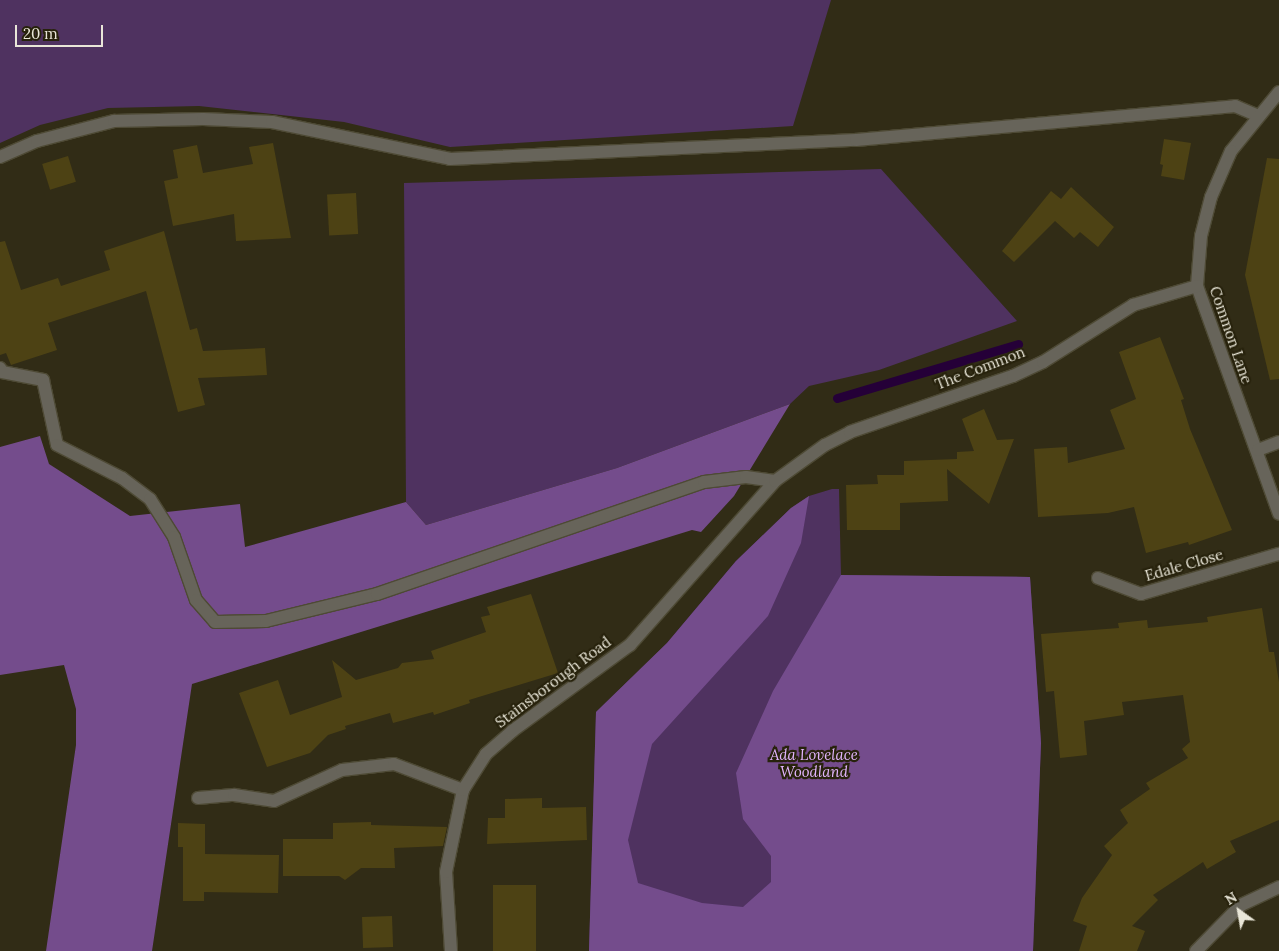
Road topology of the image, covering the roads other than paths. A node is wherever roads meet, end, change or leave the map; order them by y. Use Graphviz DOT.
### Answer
graph roads {
  1 [pos="1279,92"];
  2 [pos="1258,116"];
  3 [pos="0,157"];
  4 [pos="1196,286"];
  5 [pos="0,368"];
  6 [pos="1279,442"];
  7 [pos="1258,450"];
  8 [pos="775,481"];
  9 [pos="1279,514"];
  10 [pos="1279,554"];
  11 [pos="1098,578"];
  12 [pos="463,790"];
  13 [pos="198,798"];
  14 [pos="1279,887"];
  15 [pos="451,951"];
  16 [pos="1196,951"];
  1 -- 2 [label="street, Common Lane"];
  2 -- 3 [label="street"];
  2 -- 4 [label="street, Common Lane"];
  4 -- 7 [label="street, Common Lane"];
  4 -- 8 [label="street, The Common"];
  5 -- 8 [label="street"];
  6 -- 7 [label="street"];
  7 -- 9 [label="street, Common Lane"];
  8 -- 12 [label="street, Stainsborough Road"];
  10 -- 11 [label="street, Edale Close"];
  12 -- 13 [label="street"];
  12 -- 15 [label="street, Stainsborough Road"];
  14 -- 16 [label="street"];
}
